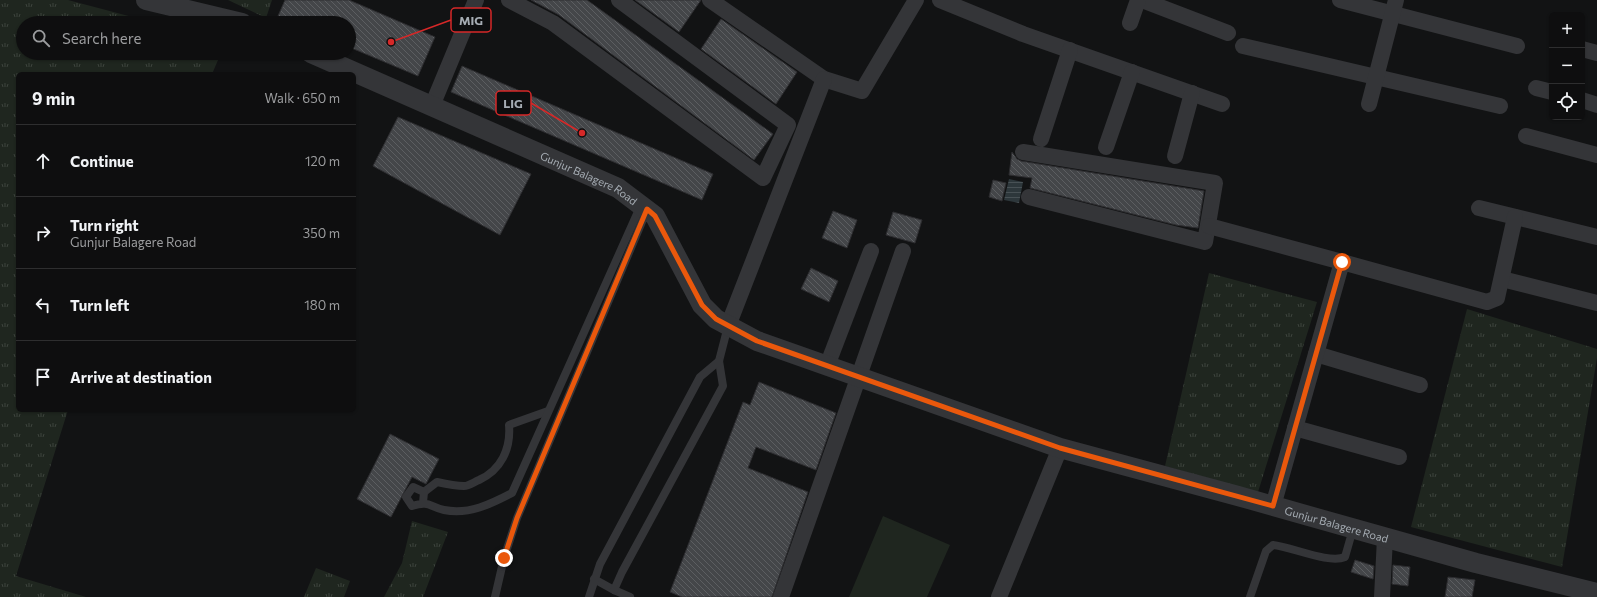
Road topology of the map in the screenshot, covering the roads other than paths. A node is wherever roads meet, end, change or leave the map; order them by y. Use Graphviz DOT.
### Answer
graph roads {
  1 [pos="146,0"];
  2 [pos="476,0"];
  3 [pos="509,0"];
  4 [pos="619,0"];
  5 [pos="710,0"];
  6 [pos="916,0"];
  7 [pos="940,0"];
  8 [pos="1138,0"];
  9 [pos="1142,0"];
  10 [pos="1340,0"];
  11 [pos="1395,7"];
  12 [pos="213,16"];
  13 [pos="1130,24"];
  14 [pos="1228,33"];
  15 [pos="1243,46"];
  16 [pos="1517,46"];
  17 [pos="1070,50"];
  18 [pos="1585,50"];
  19 [pos="1597,53"];
  20 [pos="327,60"];
  21 [pos="354,72"];
  22 [pos="1132,72"];
  23 [pos="356,73"];
  24 [pos="1376,77"];
  25 [pos="824,79"];
  26 [pos="1536,88"];
  27 [pos="1549,91"];
  28 [pos="1192,93"];
  29 [pos="1585,101"];
  30 [pos="1222,104"];
  31 [pos="1369,104"];
  32 [pos="1597,105"];
  33 [pos="432,106"];
  34 [pos="1500,106"];
  35 [pos="1526,136"];
  36 [pos="1041,139"];
  37 [pos="1106,148"];
  38 [pos="1023,152"];
  39 [pos="1597,155"];
  40 [pos="1175,156"];
  41 [pos="1029,198"];
  42 [pos="644,207"];
  43 [pos="1479,208"];
  44 [pos="1515,217"];
  45 [pos="1209,226"];
  46 [pos="1597,237"];
  47 [pos="871,251"];
  48 [pos="903,251"];
  49 [pos="1342,262"];
  50 [pos="1502,279"];
  51 [pos="1597,303"];
  52 [pos="728,326"];
  53 [pos="1316,354"];
  54 [pos="719,361"];
  55 [pos="827,366"];
  56 [pos="858,377"];
  57 [pos="1420,385"];
  58 [pos="548,411"];
  59 [pos="1295,428"];
  60 [pos="1060,448"];
  61 [pos="1399,457"];
  62 [pos="424,492"];
  63 [pos="423,502"];
  64 [pos="1273,506"];
  65 [pos="1353,528"];
  66 [pos="1385,538"];
  67 [pos="594,579"];
  68 [pos="614,590"];
  69 [pos="1597,593"];
  70 [pos="495,597"];
  71 [pos="588,597"];
  72 [pos="630,597"];
  73 [pos="781,597"];
  74 [pos="999,597"];
  75 [pos="1250,597"];
  76 [pos="1382,597"];
  1 -- 12 [label="street"];
  2 -- 33 [label="street"];
  3 -- 4 [label="street"];
  5 -- 25 [label="street"];
  6 -- 25 [label="street"];
  7 -- 17 [label="street"];
  8 -- 13 [label="street"];
  9 -- 14 [label="street"];
  10 -- 11 [label="street"];
  11 -- 16 [label="street"];
  11 -- 24 [label="street"];
  15 -- 24 [label="street"];
  17 -- 22 [label="street"];
  17 -- 36 [label="street"];
  18 -- 19 [label="street"];
  20 -- 21 [label="street, Gunjur Balagere Road"];
  22 -- 28 [label="street"];
  22 -- 37 [label="street"];
  23 -- 33 [label="street, Gunjur Balagere Road"];
  24 -- 31 [label="street"];
  24 -- 34 [label="street"];
  25 -- 52 [label="street"];
  26 -- 27 [label="street"];
  28 -- 30 [label="street"];
  28 -- 40 [label="street"];
  29 -- 32 [label="street"];
  33 -- 42 [label="street, Gunjur Balagere Road"];
  35 -- 39 [label="street"];
  38 -- 45 [label="street"];
  41 -- 45 [label="street"];
  42 -- 52 [label="street, Gunjur Balagere Road"];
  42 -- 58 [label="lane"];
  42 -- 70 [label="lane"];
  43 -- 44 [label="street"];
  44 -- 46 [label="street"];
  44 -- 50 [label="street"];
  45 -- 49 [label="street"];
  47 -- 55 [label="street"];
  48 -- 56 [label="street"];
  49 -- 50 [label="street"];
  49 -- 53 [label="street"];
  50 -- 51 [label="street"];
  52 -- 54 [label="lane"];
  52 -- 55 [label="street, Gunjur Balagere Road"];
  53 -- 57 [label="street"];
  53 -- 59 [label="street"];
  54 -- 67 [label="lane"];
  54 -- 68 [label="lane"];
  55 -- 56 [label="street, Gunjur Balagere Road"];
  56 -- 60 [label="street, Gunjur Balagere Road"];
  56 -- 73 [label="street"];
  58 -- 62 [label="lane"];
  58 -- 63 [label="lane"];
  59 -- 61 [label="street"];
  59 -- 64 [label="street"];
  60 -- 64 [label="street, Gunjur Balagere Road"];
  60 -- 74 [label="street"];
  62 -- 63 [label="lane"];
  62 -- 63 [label="lane"];
  64 -- 65 [label="street, Gunjur Balagere Road"];
  65 -- 66 [label="street, Gunjur Balagere Road"];
  65 -- 75 [label="lane"];
  66 -- 69 [label="street, Gunjur Balagere Road"];
  66 -- 76 [label="street"];
  67 -- 68 [label="lane"];
  67 -- 71 [label="lane"];
  68 -- 72 [label="lane"];
}
